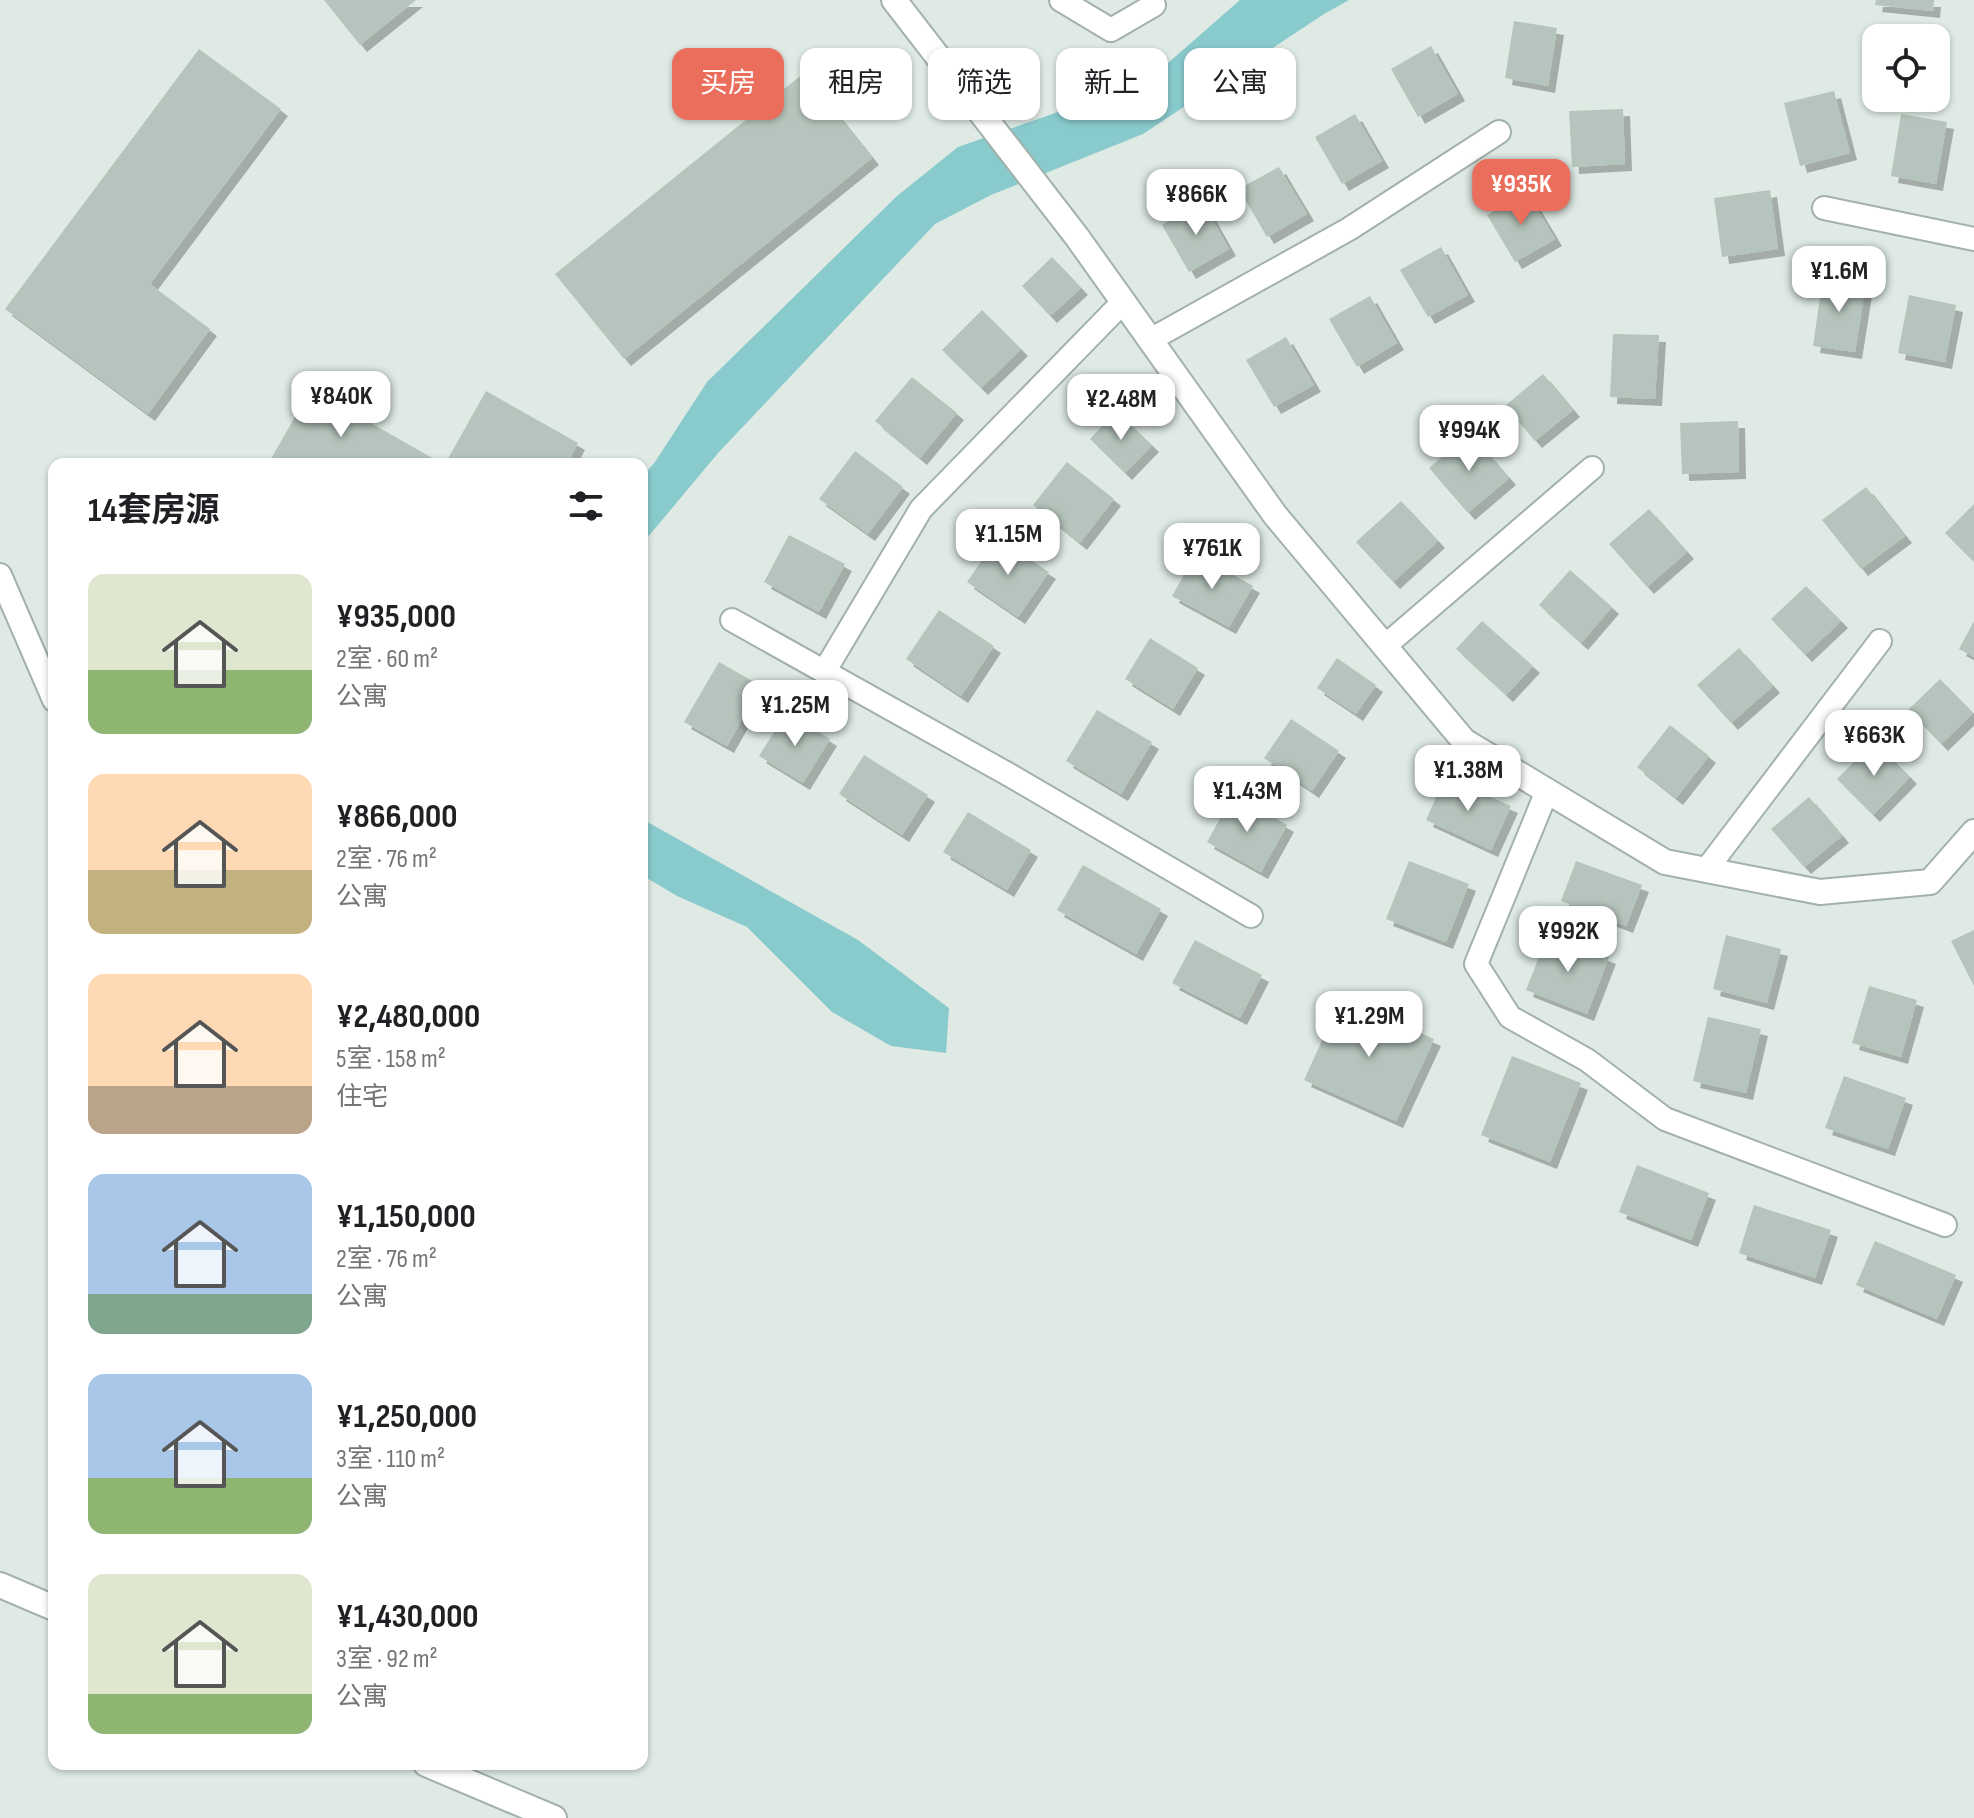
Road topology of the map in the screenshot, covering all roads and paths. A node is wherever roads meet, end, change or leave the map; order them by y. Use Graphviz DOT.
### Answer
graph roads {
  1 [pos="894,0"];
  2 [pos="1061,0"];
  3 [pos="1152,0"];
  4 [pos="1499,132"];
  5 [pos="1824,208"];
  6 [pos="1974,239"];
  7 [pos="1123,302"];
  8 [pos="1150,340"];
  9 [pos="1592,468"];
  10 [pos="0,575"];
  11 [pos="732,620"];
  12 [pos="1880,641"];
  13 [pos="1385,646"];
  14 [pos="824,672"];
  15 [pos="48,686"];
  16 [pos="1547,791"];
  17 [pos="1974,832"];
  18 [pos="1706,870"];
  19 [pos="1251,916"];
  20 [pos="1945,1225"];
  21 [pos="0,1585"];
  22 [pos="48,1605"];
  23 [pos="440,1770"];
  24 [pos="554,1818"];
  1 -- 7 [label="street"];
  2 -- 3 [label="lane"];
  4 -- 8 [label="lane"];
  5 -- 6 [label="lane"];
  7 -- 8 [label="street"];
  7 -- 14 [label="lane"];
  8 -- 13 [label="street"];
  9 -- 13 [label="lane"];
  10 -- 15 [label="lane"];
  11 -- 14 [label="lane"];
  12 -- 18 [label="lane"];
  13 -- 16 [label="street"];
  14 -- 19 [label="lane"];
  16 -- 18 [label="street"];
  16 -- 20 [label="lane"];
  17 -- 18 [label="street"];
  21 -- 22 [label="street"];
  23 -- 24 [label="street"];
}
